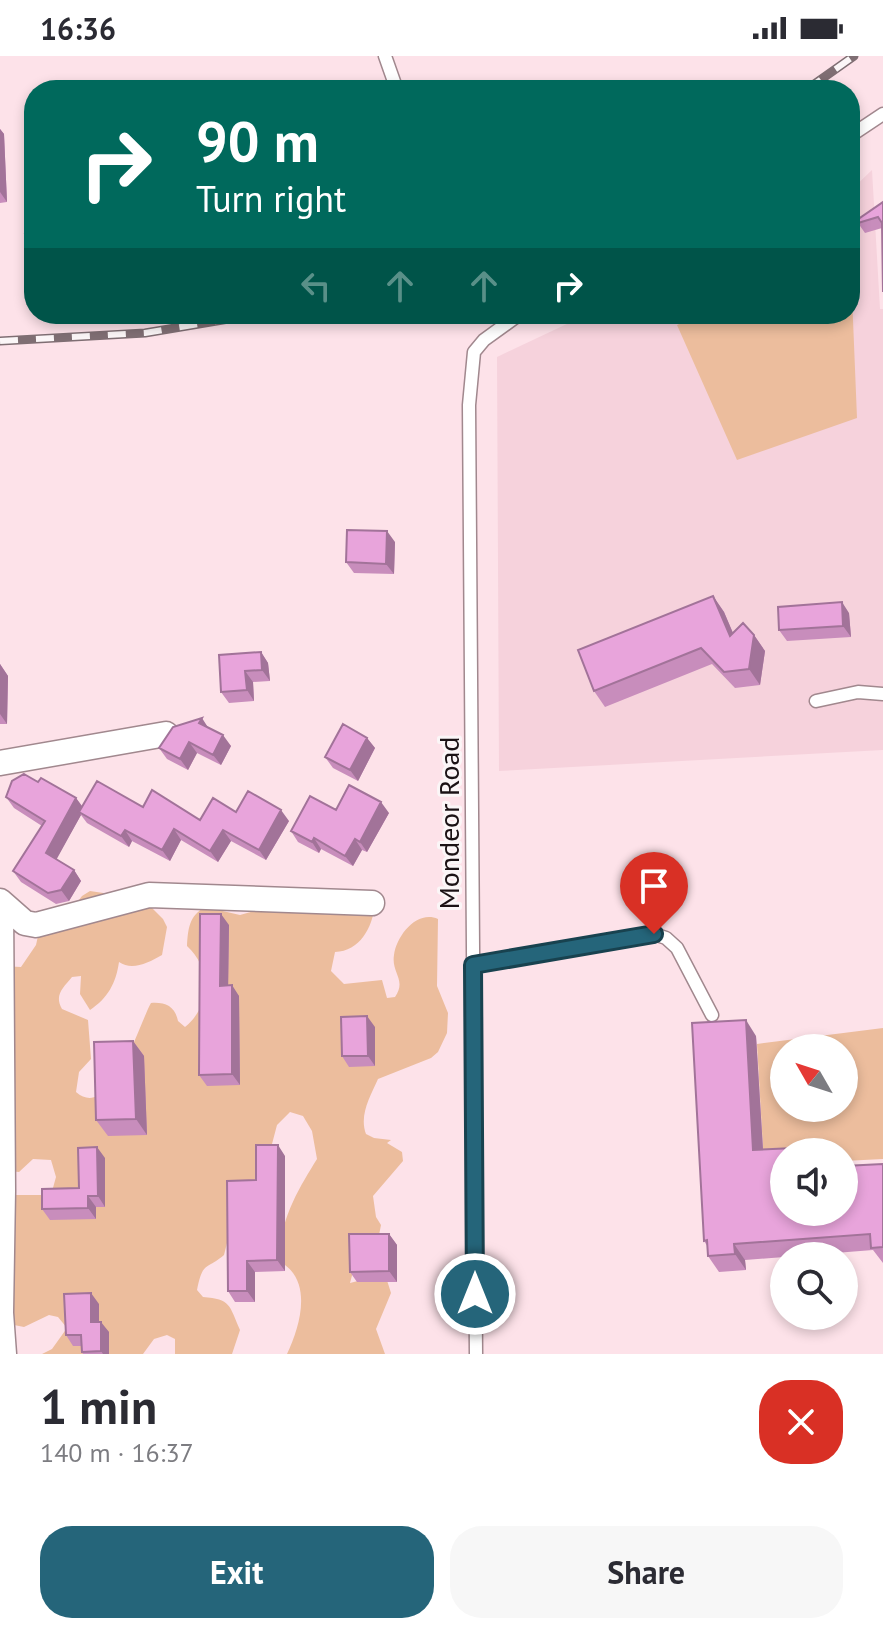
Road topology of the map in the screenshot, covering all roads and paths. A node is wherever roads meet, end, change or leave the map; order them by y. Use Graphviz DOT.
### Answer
graph roads {
  1 [pos="385,56"];
  2 [pos="393,80"];
  3 [pos="883,114"];
  4 [pos="860,129"];
  5 [pos="506,324"];
  6 [pos="883,694"];
  7 [pos="816,701"];
  8 [pos="166,734"];
  9 [pos="0,763"];
  10 [pos="1,903"];
  11 [pos="372,903"];
  12 [pos="473,965"];
  13 [pos="712,1015"];
  14 [pos="4,1354"];
  15 [pos="476,1354"];
  1 -- 2 [label="lane"];
  3 -- 4 [label="lane"];
  5 -- 12 [label="lane, Mondeor Road"];
  6 -- 7 [label="lane"];
  8 -- 9 [label="street"];
  10 -- 11 [label="street"];
  10 -- 14 [label="street"];
  12 -- 13 [label="lane"];
  12 -- 15 [label="lane, Mondeor Road"];
}
